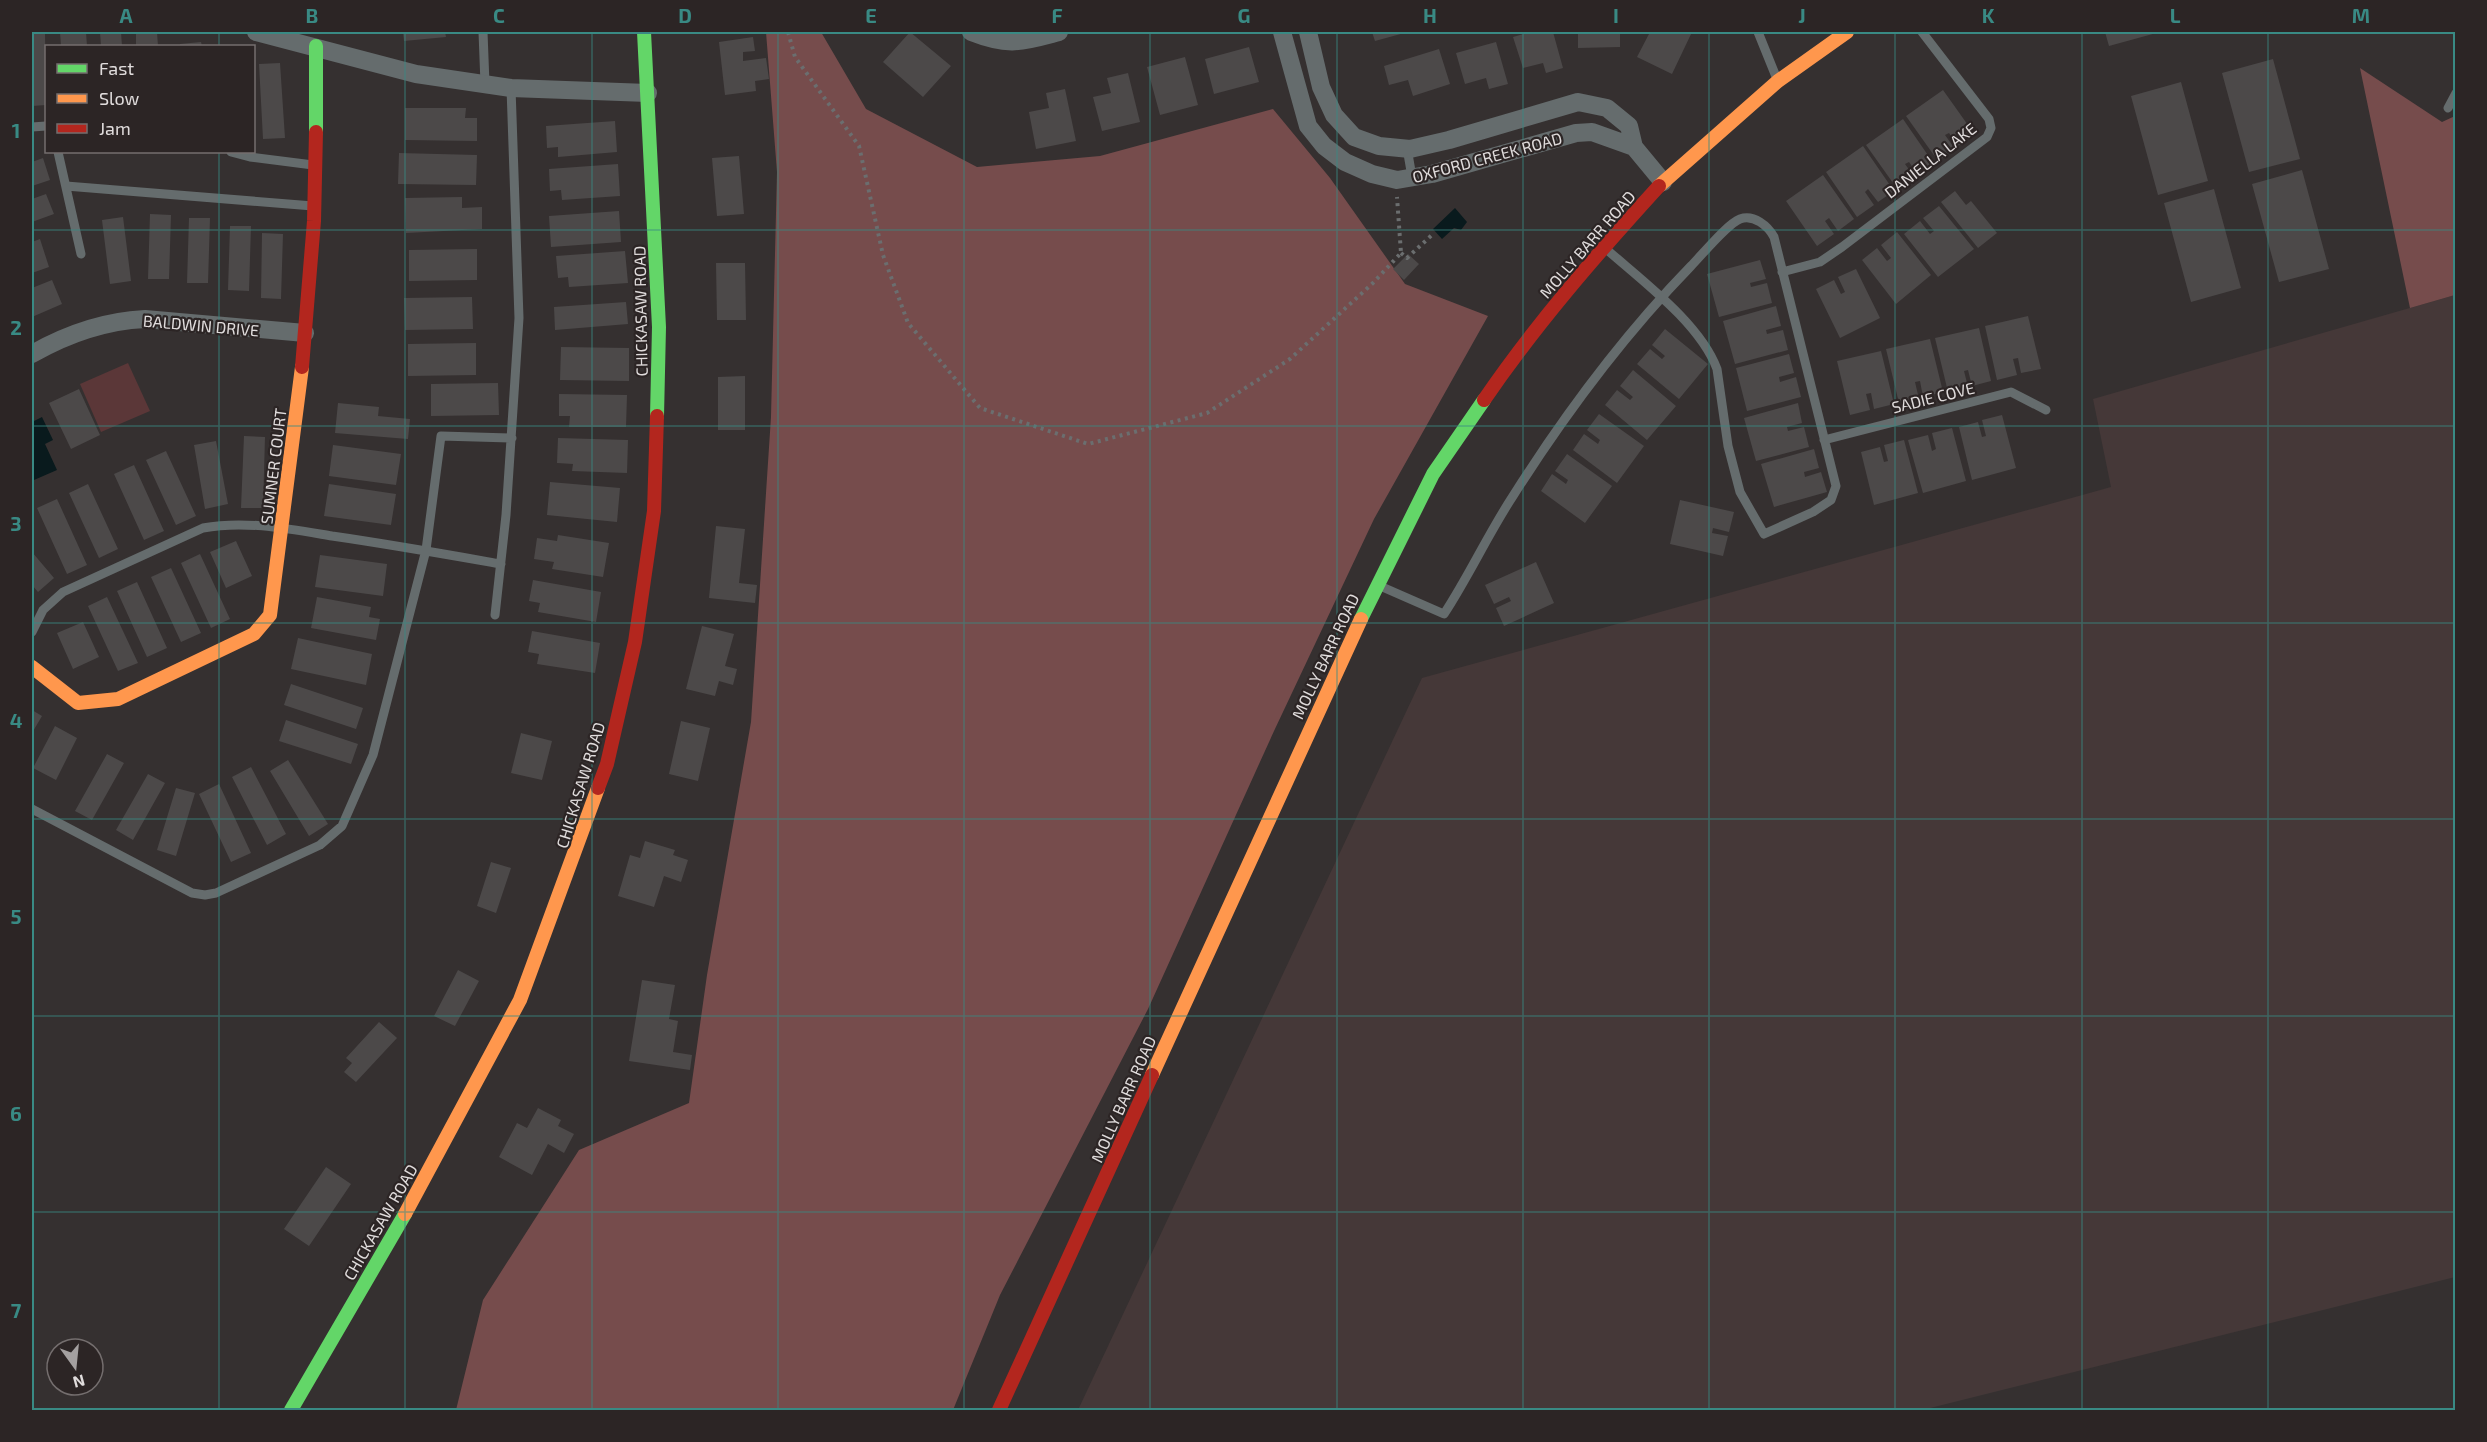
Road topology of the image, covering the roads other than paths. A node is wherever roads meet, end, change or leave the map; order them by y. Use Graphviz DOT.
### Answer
graph roads {
  1 [pos="256,32"];
  2 [pos="483,32"];
  3 [pos="644,32"];
  4 [pos="971,32"];
  5 [pos="1059,32"];
  6 [pos="1282,32"];
  7 [pos="1308,32"];
  8 [pos="1758,32"];
  9 [pos="1847,32"];
  10 [pos="1922,32"];
  11 [pos="316,46"];
  12 [pos="1778,81"];
  13 [pos="485,84"];
  14 [pos="511,88"];
  15 [pos="648,93"];
  16 [pos="2456,93"];
  17 [pos="2448,108"];
  18 [pos="1634,147"];
  19 [pos="1407,148"];
  20 [pos="58,153"];
  21 [pos="235,153"];
  22 [pos="316,165"];
  23 [pos="1405,179"];
  24 [pos="1663,182"];
  25 [pos="66,186"];
  26 [pos="313,206"];
  27 [pos="1603,247"];
  28 [pos="81,254"];
  29 [pos="1782,272"];
  30 [pos="1661,297"];
  31 [pos="305,333"];
  32 [pos="32,354"];
  33 [pos="2046,410"];
  34 [pos="512,438"];
  35 [pos="1824,440"];
  36 [pos="282,528"];
  37 [pos="426,550"];
  38 [pos="501,564"];
  39 [pos="1377,585"];
  40 [pos="495,615"];
  41 [pos="32,632"];
  42 [pos="32,667"];
  43 [pos="32,809"];
  44 [pos="291,1410"];
  45 [pos="999,1410"];
  1 -- 11 [label="street"];
  2 -- 13 [label="lane"];
  3 -- 15 [label="street, CHICKASAW ROAD"];
  4 -- 5 [label="street"];
  6 -- 23 [label="street, OXFORD CREEK ROAD"];
  7 -- 19 [label="street, OXFORD CREEK ROAD"];
  8 -- 12 [label="lane"];
  9 -- 12 [label="street, MOLLY BARR ROAD"];
  10 -- 29 [label="lane, DANIELLA LAKE"];
  11 -- 13 [label="street"];
  11 -- 22 [label="street, SUMNER COURT"];
  12 -- 24 [label="street, MOLLY BARR ROAD"];
  13 -- 14 [label="street"];
  14 -- 15 [label="street"];
  14 -- 34 [label="lane"];
  15 -- 44 [label="street, CHICKASAW ROAD"];
  16 -- 17 [label="lane"];
  18 -- 19 [label="street, OXFORD CREEK ROAD"];
  18 -- 23 [label="street, OXFORD CREEK ROAD"];
  18 -- 24 [label="street, OXFORD CREEK ROAD"];
  19 -- 23 [label="lane"];
  20 -- 25 [label="lane"];
  21 -- 22 [label="lane"];
  22 -- 26 [label="street, SUMNER COURT"];
  24 -- 27 [label="street, MOLLY BARR ROAD"];
  25 -- 26 [label="lane"];
  25 -- 28 [label="lane"];
  26 -- 31 [label="street, SUMNER COURT"];
  27 -- 30 [label="lane"];
  27 -- 39 [label="street, MOLLY BARR ROAD"];
  29 -- 30 [label="lane"];
  29 -- 35 [label="lane"];
  30 -- 35 [label="lane"];
  30 -- 39 [label="lane"];
  31 -- 32 [label="street, BALDWIN DRIVE"];
  31 -- 36 [label="street, SUMNER COURT"];
  33 -- 35 [label="lane, SADIE COVE"];
  34 -- 37 [label="lane"];
  34 -- 38 [label="lane"];
  36 -- 37 [label="lane"];
  36 -- 41 [label="lane"];
  36 -- 42 [label="street, SUMNER COURT"];
  37 -- 38 [label="lane"];
  37 -- 43 [label="lane"];
  38 -- 40 [label="lane"];
  39 -- 45 [label="street, MOLLY BARR ROAD"];
}
